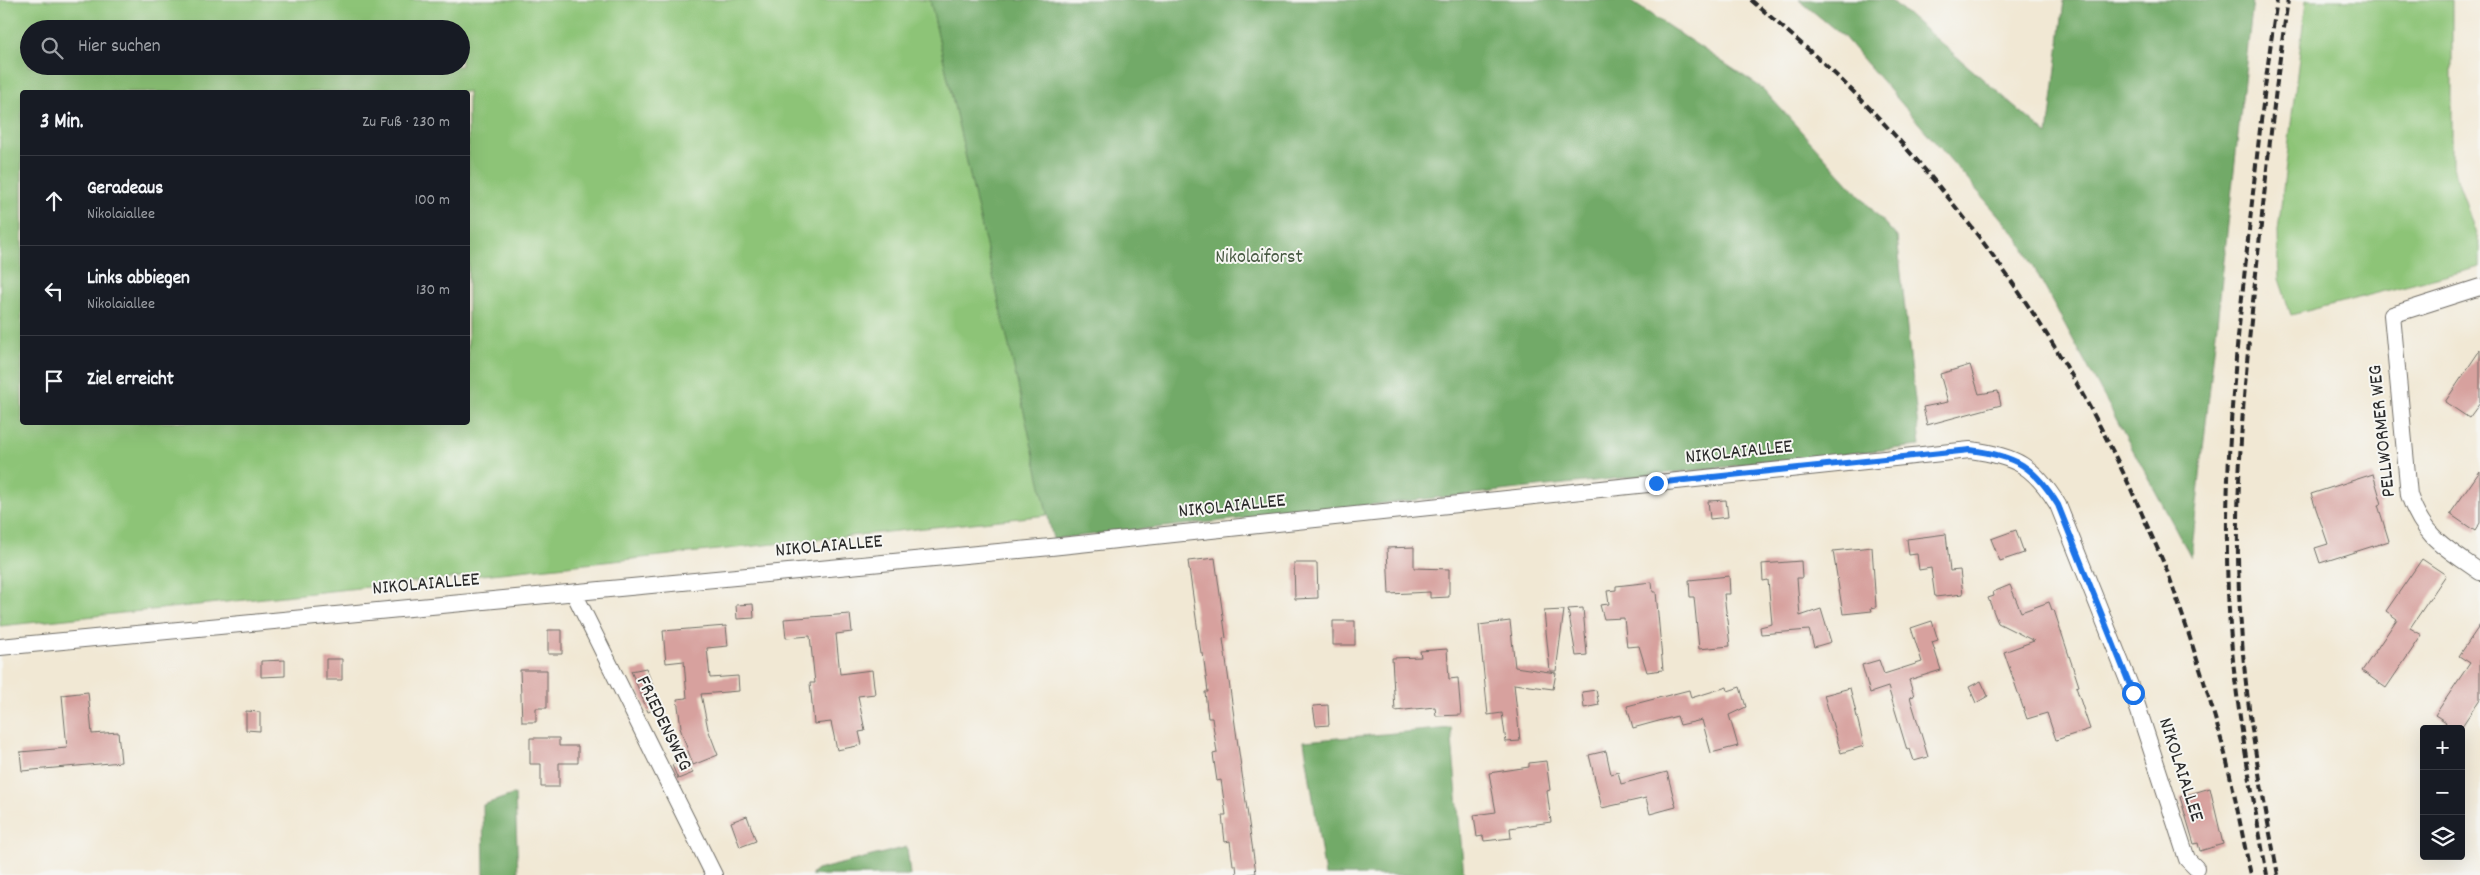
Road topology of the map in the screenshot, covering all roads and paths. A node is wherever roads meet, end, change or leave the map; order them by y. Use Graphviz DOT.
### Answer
graph roads {
  1 [pos="2480,287"];
  2 [pos="2480,572"];
  3 [pos="574,592"];
  4 [pos="0,647"];
  5 [pos="2196,868"];
  6 [pos="714,875"];
  1 -- 2 [label="street, PELLWORMER WEG"];
  3 -- 4 [label="street, NIKOLAIALLEE"];
  3 -- 5 [label="street, NIKOLAIALLEE"];
  3 -- 6 [label="street, FRIEDENSWEG"];
}
